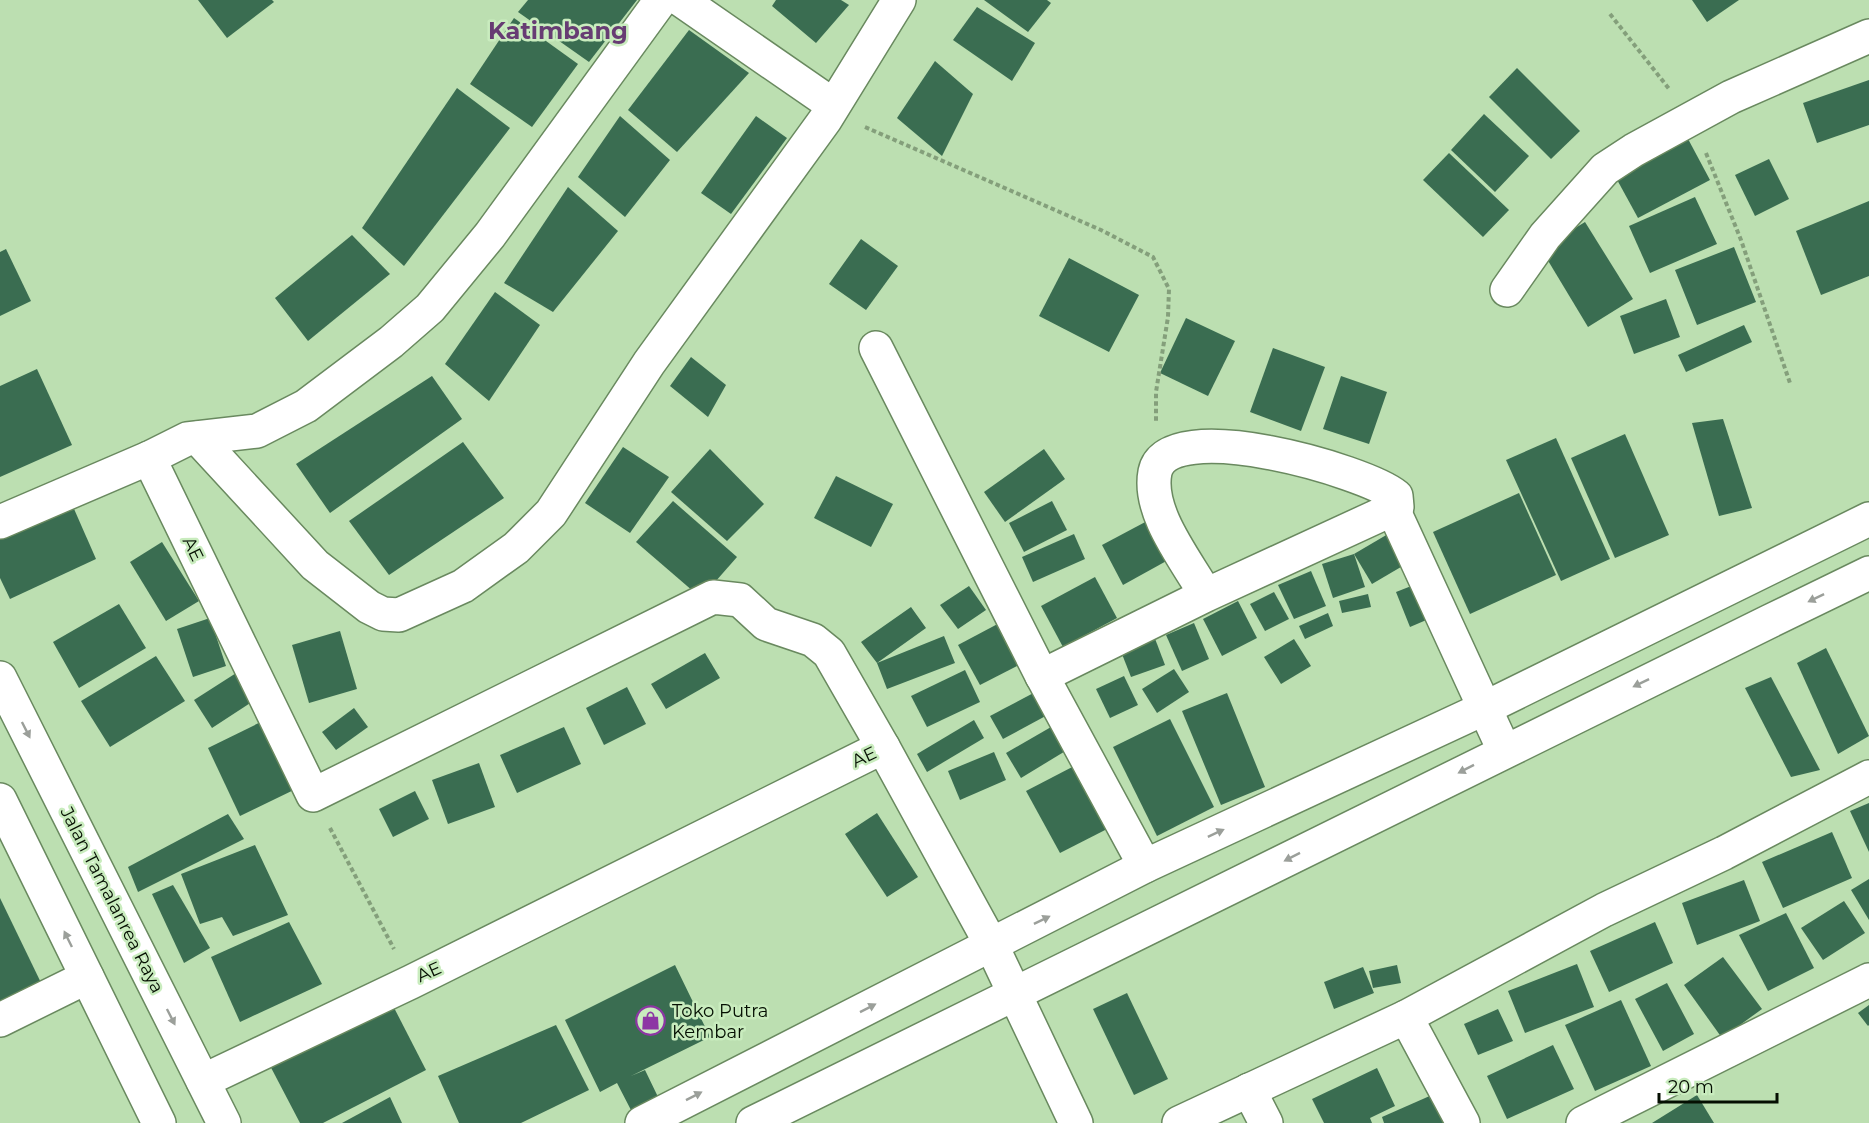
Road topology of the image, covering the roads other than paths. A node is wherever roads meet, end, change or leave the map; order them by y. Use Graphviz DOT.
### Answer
graph roads {
  1 [pos="661,0"];
  2 [pos="681,0"];
  3 [pos="899,0"];
  4 [pos="1869,36"];
  5 [pos="833,105"];
  6 [pos="1507,290"];
  7 [pos="876,348"];
  8 [pos="198,438"];
  9 [pos="149,458"];
  10 [pos="1394,509"];
  11 [pos="1869,519"];
  12 [pos="0,522"];
  13 [pos="1869,573"];
  14 [pos="1206,595"];
  15 [pos="1042,676"];
  16 [pos="0,678"];
  17 [pos="1485,708"];
  18 [pos="883,747"];
  19 [pos="1504,750"];
  20 [pos="1869,777"];
  21 [pos="0,800"];
  22 [pos="1145,866"];
  23 [pos="991,944"];
  24 [pos="87,977"];
  25 [pos="1869,980"];
  26 [pos="1014,994"];
  27 [pos="1406,1017"];
  28 [pos="0,1020"];
  29 [pos="203,1081"];
  30 [pos="1249,1090"];
  31 [pos="159,1123"];
  32 [pos="224,1123"];
  33 [pos="642,1123"];
  34 [pos="753,1123"];
  35 [pos="1076,1123"];
  36 [pos="1179,1123"];
  37 [pos="1266,1123"];
  38 [pos="1463,1123"];
  39 [pos="1583,1123"];
  1 -- 8 [label="street"];
  2 -- 5 [label="street"];
  3 -- 5 [label="street"];
  4 -- 6 [label="street"];
  5 -- 8 [label="street"];
  7 -- 15 [label="street"];
  8 -- 9 [label="street"];
  9 -- 12 [label="street"];
  9 -- 18 [label="street, AE"];
  10 -- 14 [label="street"];
  10 -- 14 [label="street"];
  10 -- 17 [label="street"];
  11 -- 17 [label="street"];
  13 -- 19 [label="street, one-way"];
  14 -- 15 [label="street"];
  15 -- 22 [label="street"];
  16 -- 29 [label="street, Jalan Tamalanrea Raya, one-way"];
  17 -- 19 [label="street"];
  22 -- 17 [label="street, one-way"];
  18 -- 23 [label="street, AE"];
  18 -- 29 [label="street, AE"];
  19 -- 26 [label="street, one-way"];
  20 -- 27 [label="street"];
  24 -- 21 [label="street, one-way"];
  23 -- 22 [label="street, one-way"];
  23 -- 26 [label="street, AE"];
  33 -- 23 [label="street, one-way"];
  24 -- 28 [label="street"];
  24 -- 31 [label="street"];
  25 -- 39 [label="street"];
  26 -- 34 [label="street"];
  26 -- 35 [label="street, AE"];
  27 -- 30 [label="street"];
  27 -- 38 [label="street"];
  29 -- 32 [label="street, Jalan Tamalanrea Raya"];
  30 -- 36 [label="street"];
  30 -- 37 [label="street"];
}
